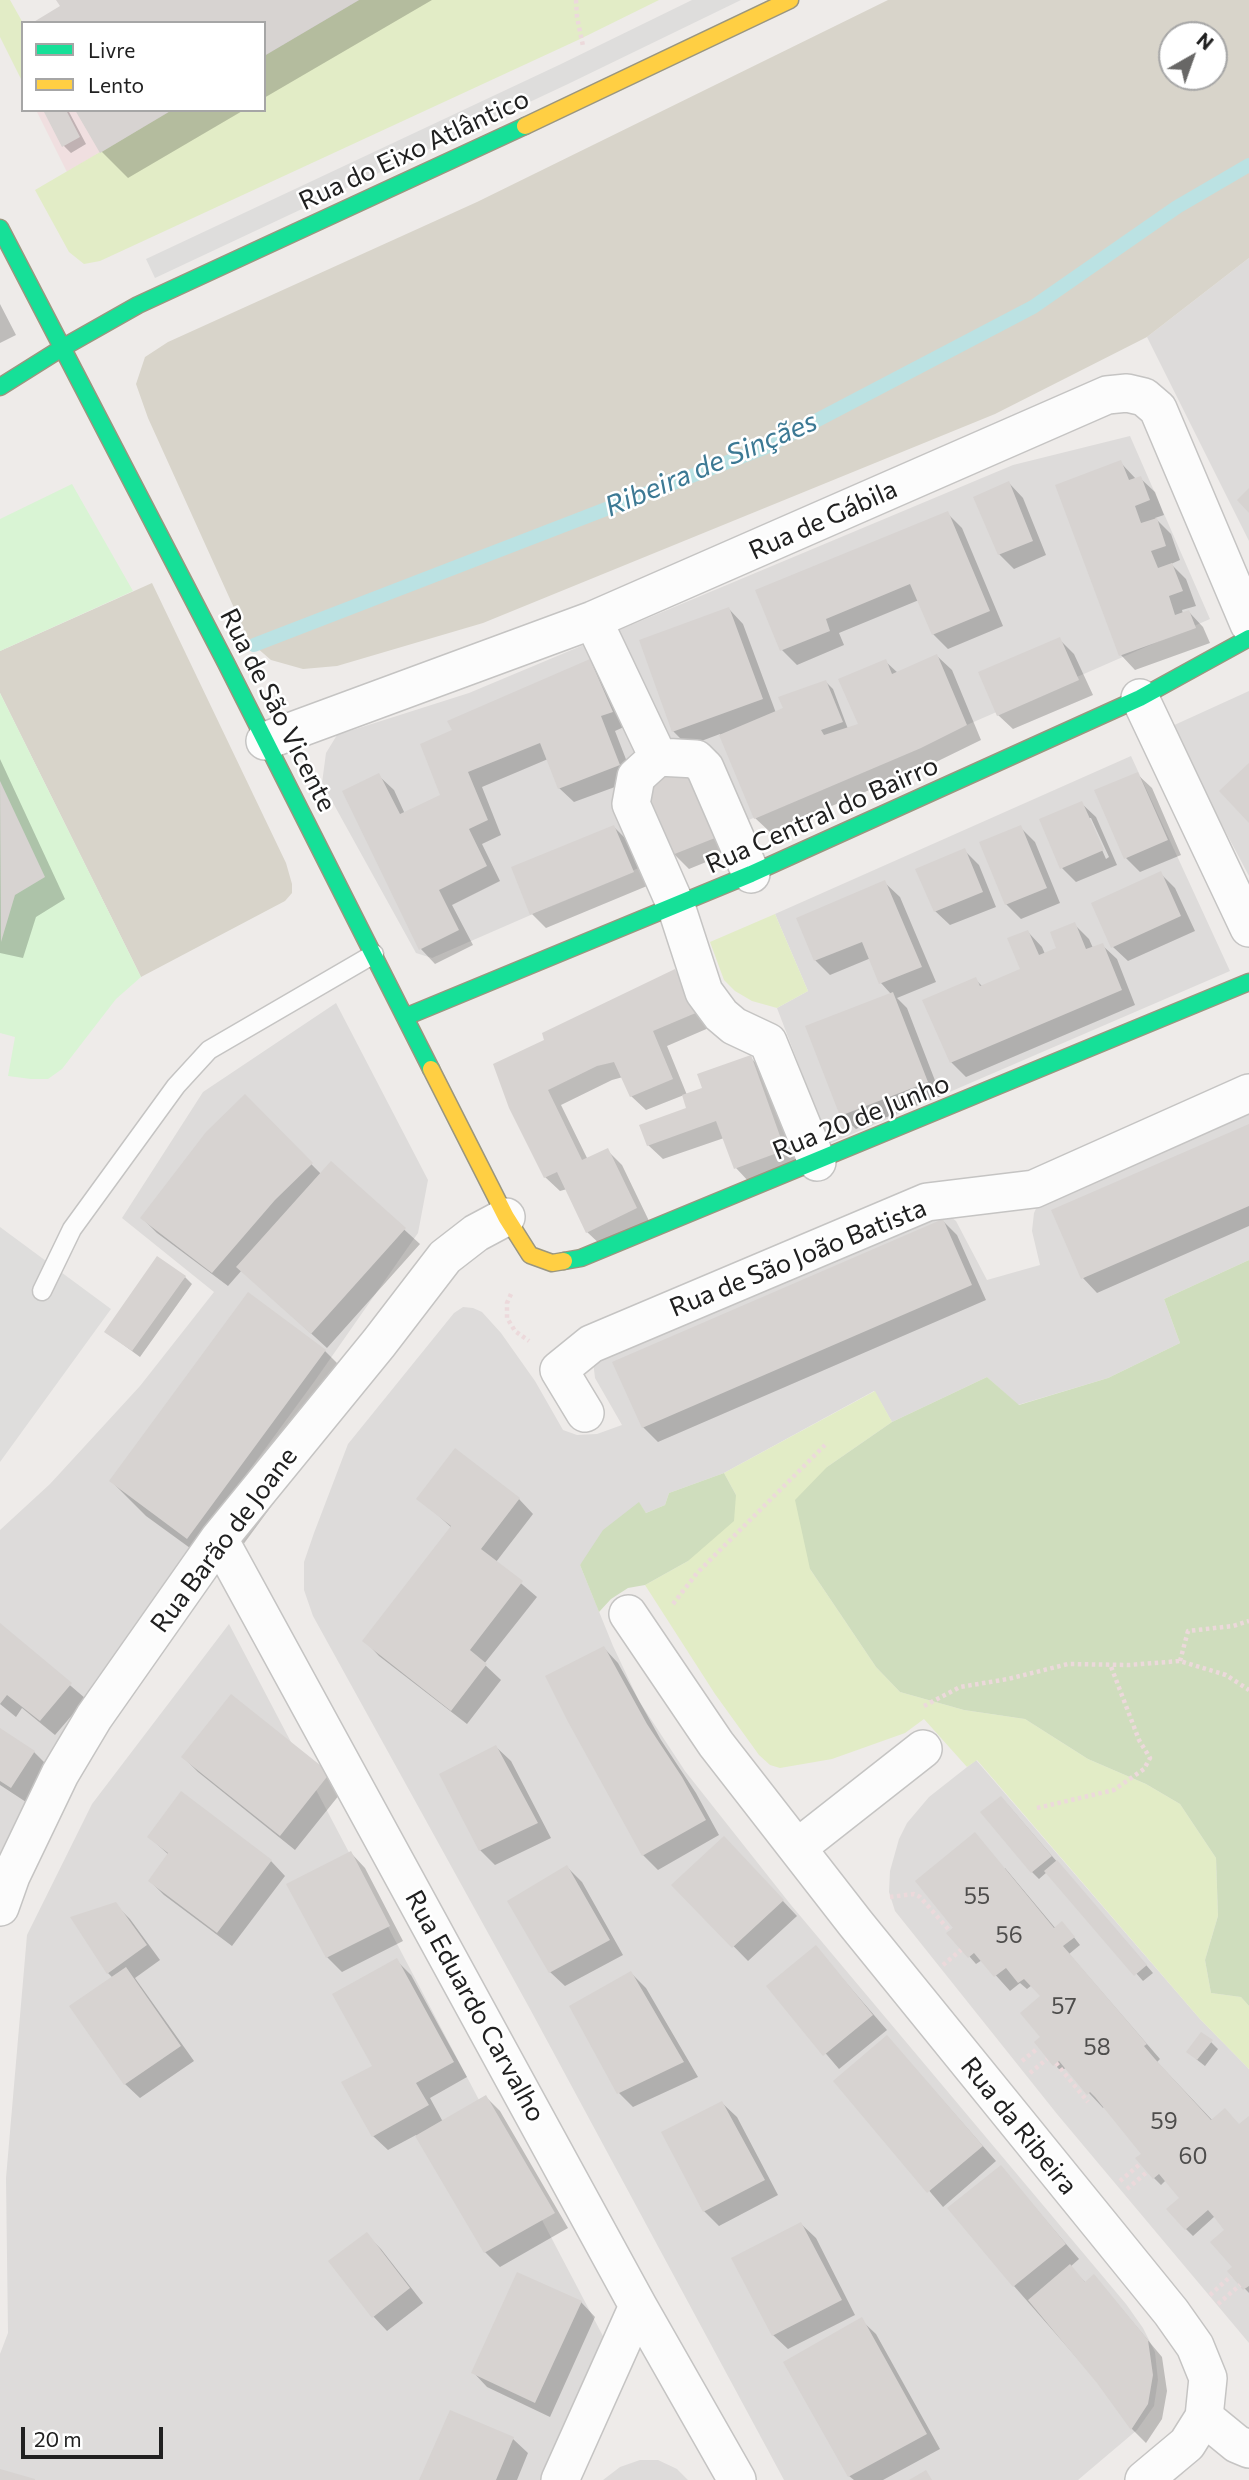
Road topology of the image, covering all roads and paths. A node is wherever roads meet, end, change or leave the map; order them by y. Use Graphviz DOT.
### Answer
graph roads {
  1 [pos="576,0"];
  2 [pos="790,0"];
  3 [pos="583,46"];
  4 [pos="0,228"];
  5 [pos="62,348"];
  6 [pos="0,387"];
  7 [pos="593,621"];
  8 [pos="1249,624"];
  9 [pos="1249,638"];
  10 [pos="1140,698"];
  11 [pos="265,741"];
  12 [pos="658,757"];
  13 [pos="751,874"];
  14 [pos="676,906"];
  15 [pos="1249,928"];
  16 [pos="374,954"];
  17 [pos="1249,982"];
  18 [pos="405,1017"];
  19 [pos="1249,1093"];
  20 [pos="817,1162"];
  21 [pos="506,1217"];
  22 [pos="530,1255"];
  23 [pos="42,1291"];
  24 [pos="559,1370"];
  25 [pos="584,1413"];
  26 [pos="825,1445"];
  27 [pos="219,1539"];
  28 [pos="1249,1620"];
  29 [pos="636,1627"];
  30 [pos="1180,1661"];
  31 [pos="1110,1664"];
  32 [pos="1249,1690"];
  33 [pos="923,1706"];
  34 [pos="923,1749"];
  35 [pos="1037,1808"];
  36 [pos="797,1848"];
  37 [pos="890,1897"];
  38 [pos="0,1907"];
  39 [pos="949,1930"];
  40 [pos="961,1950"];
  41 [pos="949,1959"];
  42 [pos="1038,2048"];
  43 [pos="1047,2059"];
  44 [pos="1024,2060"];
  45 [pos="1056,2063"];
  46 [pos="1033,2071"];
  47 [pos="1088,2102"];
  48 [pos="1140,2165"];
  49 [pos="1147,2172"];
  50 [pos="1120,2181"];
  51 [pos="1127,2188"];
  52 [pos="1231,2276"];
  53 [pos="1240,2285"];
  54 [pos="1213,2292"];
  55 [pos="1221,2301"];
  56 [pos="638,2306"];
  57 [pos="1204,2417"];
  58 [pos="1249,2449"];
  59 [pos="560,2480"];
  60 [pos="737,2480"];
  61 [pos="1144,2480"];
  1 -- 3 [label="path"];
  2 -- 5 [label="street, Rua do Eixo Atlântico"];
  4 -- 5 [label="street, Rua de São Vicente"];
  5 -- 6 [label="street, Rua do Eixo Atlântico"];
  5 -- 11 [label="street, Rua de São Vicente"];
  7 -- 8 [label="street, Rua de Gábila"];
  7 -- 11 [label="street, Rua de Gábila"];
  7 -- 12 [label="street"];
  9 -- 10 [label="street, Rua Central do Bairro"];
  10 -- 13 [label="street, Rua Central do Bairro"];
  10 -- 15 [label="street"];
  11 -- 16 [label="street, Rua de São Vicente"];
  12 -- 13 [label="street"];
  12 -- 14 [label="street"];
  13 -- 14 [label="street, Rua Central do Bairro"];
  14 -- 18 [label="street, Rua Central do Bairro"];
  14 -- 20 [label="street"];
  16 -- 18 [label="street, Rua de São Vicente"];
  16 -- 23 [label="lane"];
  17 -- 20 [label="street, Rua 20 de Junho"];
  18 -- 21 [label="street, Rua de São Vicente"];
  19 -- 24 [label="street, Rua de São João Batista"];
  20 -- 22 [label="street, Rua 20 de Junho"];
  21 -- 22 [label="street"];
  21 -- 27 [label="street, Rua Barão de Joane"];
  22 -- 24 [label="path"];
  24 -- 25 [label="street"];
  26 -- 29 [label="path"];
  27 -- 38 [label="street, Rua Barão de Joane"];
  27 -- 56 [label="street, Rua Eduardo Carvalho"];
  28 -- 30 [label="path"];
  29 -- 36 [label="street, Rua da Ribeira"];
  30 -- 31 [label="path"];
  30 -- 32 [label="path"];
  31 -- 33 [label="path"];
  31 -- 35 [label="path"];
  34 -- 36 [label="street"];
  36 -- 57 [label="street, Rua da Ribeira"];
  37 -- 39 [label="path"];
  40 -- 41 [label="path"];
  42 -- 44 [label="path"];
  43 -- 46 [label="path"];
  45 -- 47 [label="path"];
  48 -- 50 [label="path"];
  49 -- 51 [label="path"];
  52 -- 54 [label="path"];
  53 -- 55 [label="path"];
  56 -- 59 [label="street"];
  56 -- 60 [label="street"];
  57 -- 58 [label="street"];
  57 -- 61 [label="street, Rua da Ribeira"];
}
